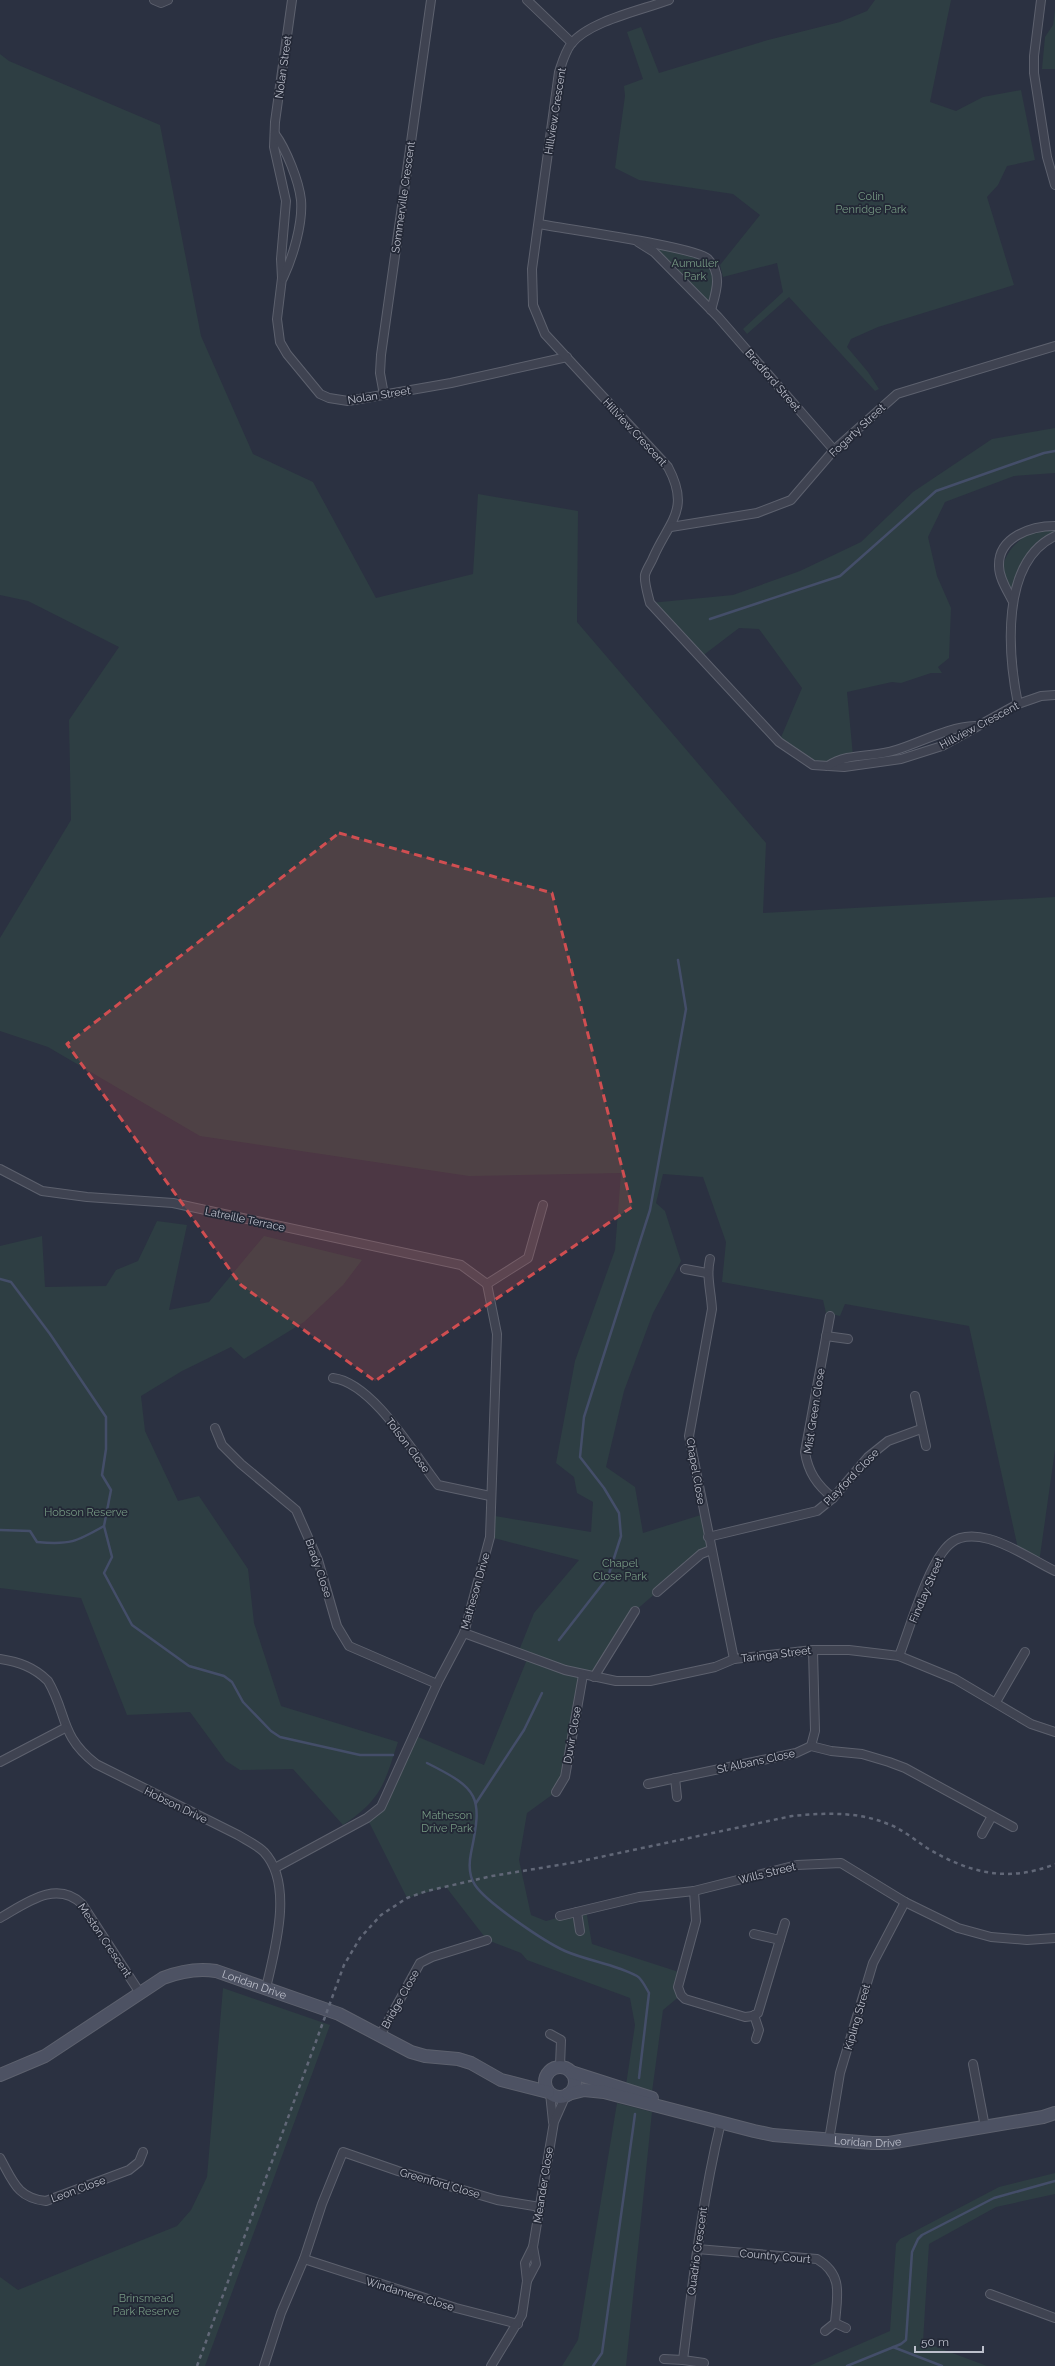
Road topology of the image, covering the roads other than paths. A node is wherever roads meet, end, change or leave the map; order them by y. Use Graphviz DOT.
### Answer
graph roads {
  1 [pos="154,0"];
  2 [pos="168,0"];
  3 [pos="292,0"];
  4 [pos="431,0"];
  5 [pos="527,0"];
  6 [pos="669,0"];
  7 [pos="1041,0"];
  8 [pos="572,43"];
  9 [pos="275,134"];
  10 [pos="1055,185"];
  11 [pos="539,224"];
  12 [pos="638,242"];
  13 [pos="282,278"];
  14 [pos="711,310"];
  15 [pos="1055,346"];
  16 [pos="567,358"];
  17 [pos="384,395"];
  18 [pos="834,450"];
  19 [pos="1055,526"];
  20 [pos="671,527"];
  21 [pos="1055,536"];
  22 [pos="1012,600"];
  23 [pos="1055,695"];
  24 [pos="1018,704"];
  25 [pos="978,726"];
  26 [pos="828,766"];
  27 [pos="0,1169"];
  28 [pos="543,1205"];
  29 [pos="710,1259"];
  30 [pos="685,1269"];
  31 [pos="707,1273"];
  32 [pos="487,1284"];
  33 [pos="830,1316"];
  34 [pos="826,1336"];
  35 [pos="848,1339"];
  36 [pos="333,1378"];
  37 [pos="916,1396"];
  38 [pos="215,1428"];
  39 [pos="922,1429"];
  40 [pos="926,1446"];
  41 [pos="490,1496"];
  42 [pos="833,1498"];
  43 [pos="708,1537"];
  44 [pos="711,1550"];
  45 [pos="1055,1571"];
  46 [pos="657,1592"];
  47 [pos="635,1611"];
  48 [pos="464,1633"];
  49 [pos="813,1650"];
  50 [pos="1025,1652"];
  51 [pos="899,1656"];
  52 [pos="0,1659"];
  53 [pos="734,1659"];
  54 [pos="582,1675"];
  55 [pos="594,1677"];
  56 [pos="437,1684"];
  57 [pos="996,1702"];
  58 [pos="66,1728"];
  59 [pos="1055,1732"];
  60 [pos="811,1746"];
  61 [pos="0,1762"];
  62 [pos="675,1778"];
  63 [pos="648,1784"];
  64 [pos="556,1792"];
  65 [pos="677,1797"];
  66 [pos="992,1816"];
  67 [pos="1013,1827"];
  68 [pos="982,1834"];
  69 [pos="275,1868"];
  70 [pos="694,1891"];
  71 [pos="905,1902"];
  72 [pos="577,1912"];
  73 [pos="560,1916"];
  74 [pos="0,1918"];
  75 [pos="785,1923"];
  76 [pos="580,1931"];
  77 [pos="754,1934"];
  78 [pos="1055,1938"];
  79 [pos="487,1940"];
  80 [pos="780,1940"];
  81 [pos="266,1988"];
  82 [pos="140,1993"];
  83 [pos="754,2015"];
  84 [pos="381,2034"];
  85 [pos="550,2034"];
  86 [pos="756,2039"];
  87 [pos="973,2064"];
  88 [pos="561,2069"];
  89 [pos="0,2075"];
  90 [pos="519,2084"];
  91 [pos="549,2092"];
  92 [pos="567,2095"];
  93 [pos="680,2111"];
  94 [pos="1055,2113"];
  95 [pos="554,2122"];
  96 [pos="721,2122"];
  97 [pos="985,2127"];
  98 [pos="829,2140"];
  99 [pos="143,2152"];
  100 [pos="0,2158"];
  101 [pos="540,2207"];
  102 [pos="697,2249"];
  103 [pos="304,2259"];
  104 [pos="990,2294"];
  105 [pos="1055,2318"];
  106 [pos="835,2323"];
  107 [pos="518,2324"];
  108 [pos="846,2328"];
  109 [pos="825,2331"];
  110 [pos="664,2359"];
  111 [pos="683,2360"];
  112 [pos="704,2363"];
  113 [pos="264,2366"];
  114 [pos="491,2366"];
  1 -- 2 [label="street"];
  3 -- 9 [label="street, Nolan Street"];
  4 -- 17 [label="street, Sommerville Crescent"];
  5 -- 8 [label="street"];
  6 -- 8 [label="street, Hillview Crescent"];
  7 -- 10 [label="street"];
  8 -- 11 [label="street, Hillview Crescent"];
  9 -- 13 [label="street, Nolan Street"];
  9 -- 13 [label="street, Nolan Street"];
  11 -- 12 [label="street, Bradford Street"];
  11 -- 16 [label="street, Hillview Crescent"];
  12 -- 14 [label="street, Bradford Street"];
  12 -- 14 [label="street, Bradford Street"];
  13 -- 17 [label="street, Nolan Street"];
  14 -- 18 [label="street, Bradford Street"];
  15 -- 18 [label="street, Fogarty Street"];
  16 -- 17 [label="street, Nolan Street"];
  16 -- 20 [label="street, Hillview Crescent"];
  18 -- 20 [label="street, Fogarty Street"];
  19 -- 22 [label="street"];
  20 -- 26 [label="street, Hillview Crescent"];
  21 -- 22 [label="street"];
  22 -- 24 [label="street"];
  23 -- 24 [label="street, Hillview Crescent"];
  24 -- 25 [label="street, Hillview Crescent"];
  25 -- 26 [label="street"];
  25 -- 26 [label="street, Hillview Crescent"];
  27 -- 32 [label="street, Latreille Terrace"];
  28 -- 32 [label="street"];
  29 -- 31 [label="street, Chapel Close"];
  30 -- 31 [label="street"];
  31 -- 43 [label="street, Chapel Close"];
  32 -- 41 [label="street, Matheson Drive"];
  33 -- 34 [label="street, Mist Green Close"];
  34 -- 35 [label="street"];
  34 -- 42 [label="street, Mist Green Close"];
  36 -- 41 [label="street, Tolson Close"];
  37 -- 39 [label="street"];
  38 -- 56 [label="street, Brady Close"];
  39 -- 40 [label="street"];
  39 -- 42 [label="street, Playford Close"];
  41 -- 48 [label="street, Matheson Drive"];
  42 -- 43 [label="street, Playford Close"];
  43 -- 44 [label="street, Chapel Close"];
  44 -- 46 [label="street"];
  44 -- 53 [label="street, Chapel Close"];
  45 -- 51 [label="street, Findlay Street"];
  47 -- 55 [label="street"];
  48 -- 54 [label="street, Taringa Street"];
  48 -- 56 [label="street, Matheson Drive"];
  49 -- 51 [label="street, Taringa Street"];
  49 -- 53 [label="street, Taringa Street"];
  49 -- 60 [label="street"];
  50 -- 57 [label="street"];
  51 -- 57 [label="street, Taringa Street"];
  52 -- 58 [label="street, Hobson Drive"];
  53 -- 55 [label="street, Taringa Street"];
  54 -- 55 [label="street, Taringa Street"];
  54 -- 64 [label="street, Duvir Close"];
  56 -- 69 [label="street, Matheson Drive"];
  57 -- 59 [label="street, Taringa Street"];
  58 -- 61 [label="street"];
  58 -- 69 [label="street, Hobson Drive"];
  60 -- 62 [label="street, St Albans Close"];
  60 -- 66 [label="street"];
  62 -- 63 [label="street, St Albans Close"];
  62 -- 65 [label="street"];
  66 -- 67 [label="street"];
  66 -- 68 [label="street"];
  69 -- 81 [label="street, Hobson Drive"];
  70 -- 71 [label="street, Wills Street"];
  70 -- 72 [label="street, Wills Street"];
  70 -- 83 [label="street"];
  71 -- 78 [label="street, Wills Street"];
  71 -- 98 [label="street, Kipling Street"];
  72 -- 73 [label="street, Wills Street"];
  72 -- 76 [label="street"];
  74 -- 82 [label="street, Meston Crescent"];
  75 -- 80 [label="street"];
  77 -- 80 [label="street"];
  79 -- 84 [label="street, Bridge Close"];
  80 -- 83 [label="street"];
  81 -- 82 [label="street, Loridan Drive"];
  81 -- 84 [label="street, Loridan Drive"];
  82 -- 89 [label="street, Loridan Drive"];
  83 -- 86 [label="street"];
  84 -- 90 [label="street, Loridan Drive"];
  85 -- 88 [label="street"];
  87 -- 97 [label="street"];
  88 -- 90 [label="street"];
  88 -- 91 [label="street"];
  88 -- 92 [label="street"];
  88 -- 93 [label="street, Loridan Drive"];
  90 -- 91 [label="street, Loridan Drive"];
  91 -- 92 [label="street"];
  91 -- 95 [label="street, Meander Close"];
  92 -- 93 [label="street, Loridan Drive"];
  92 -- 95 [label="street, Meander Close"];
  93 -- 96 [label="street, Loridan Drive"];
  94 -- 97 [label="street, Loridan Drive"];
  95 -- 101 [label="street, Meander Close"];
  96 -- 98 [label="street, Loridan Drive"];
  96 -- 102 [label="street, Quadrio Crescent"];
  97 -- 98 [label="street, Loridan Drive"];
  99 -- 100 [label="street, Leon Close"];
  101 -- 103 [label="street, Greenford Close"];
  101 -- 107 [label="street, Meander Close"];
  102 -- 106 [label="street, Country Court"];
  102 -- 111 [label="street, Quadrio Crescent"];
  103 -- 107 [label="street, Windamere Close"];
  103 -- 113 [label="street"];
  104 -- 105 [label="street"];
  106 -- 108 [label="street"];
  106 -- 109 [label="street"];
  107 -- 114 [label="street, Meander Close"];
  110 -- 111 [label="street"];
  111 -- 112 [label="street"];
}
